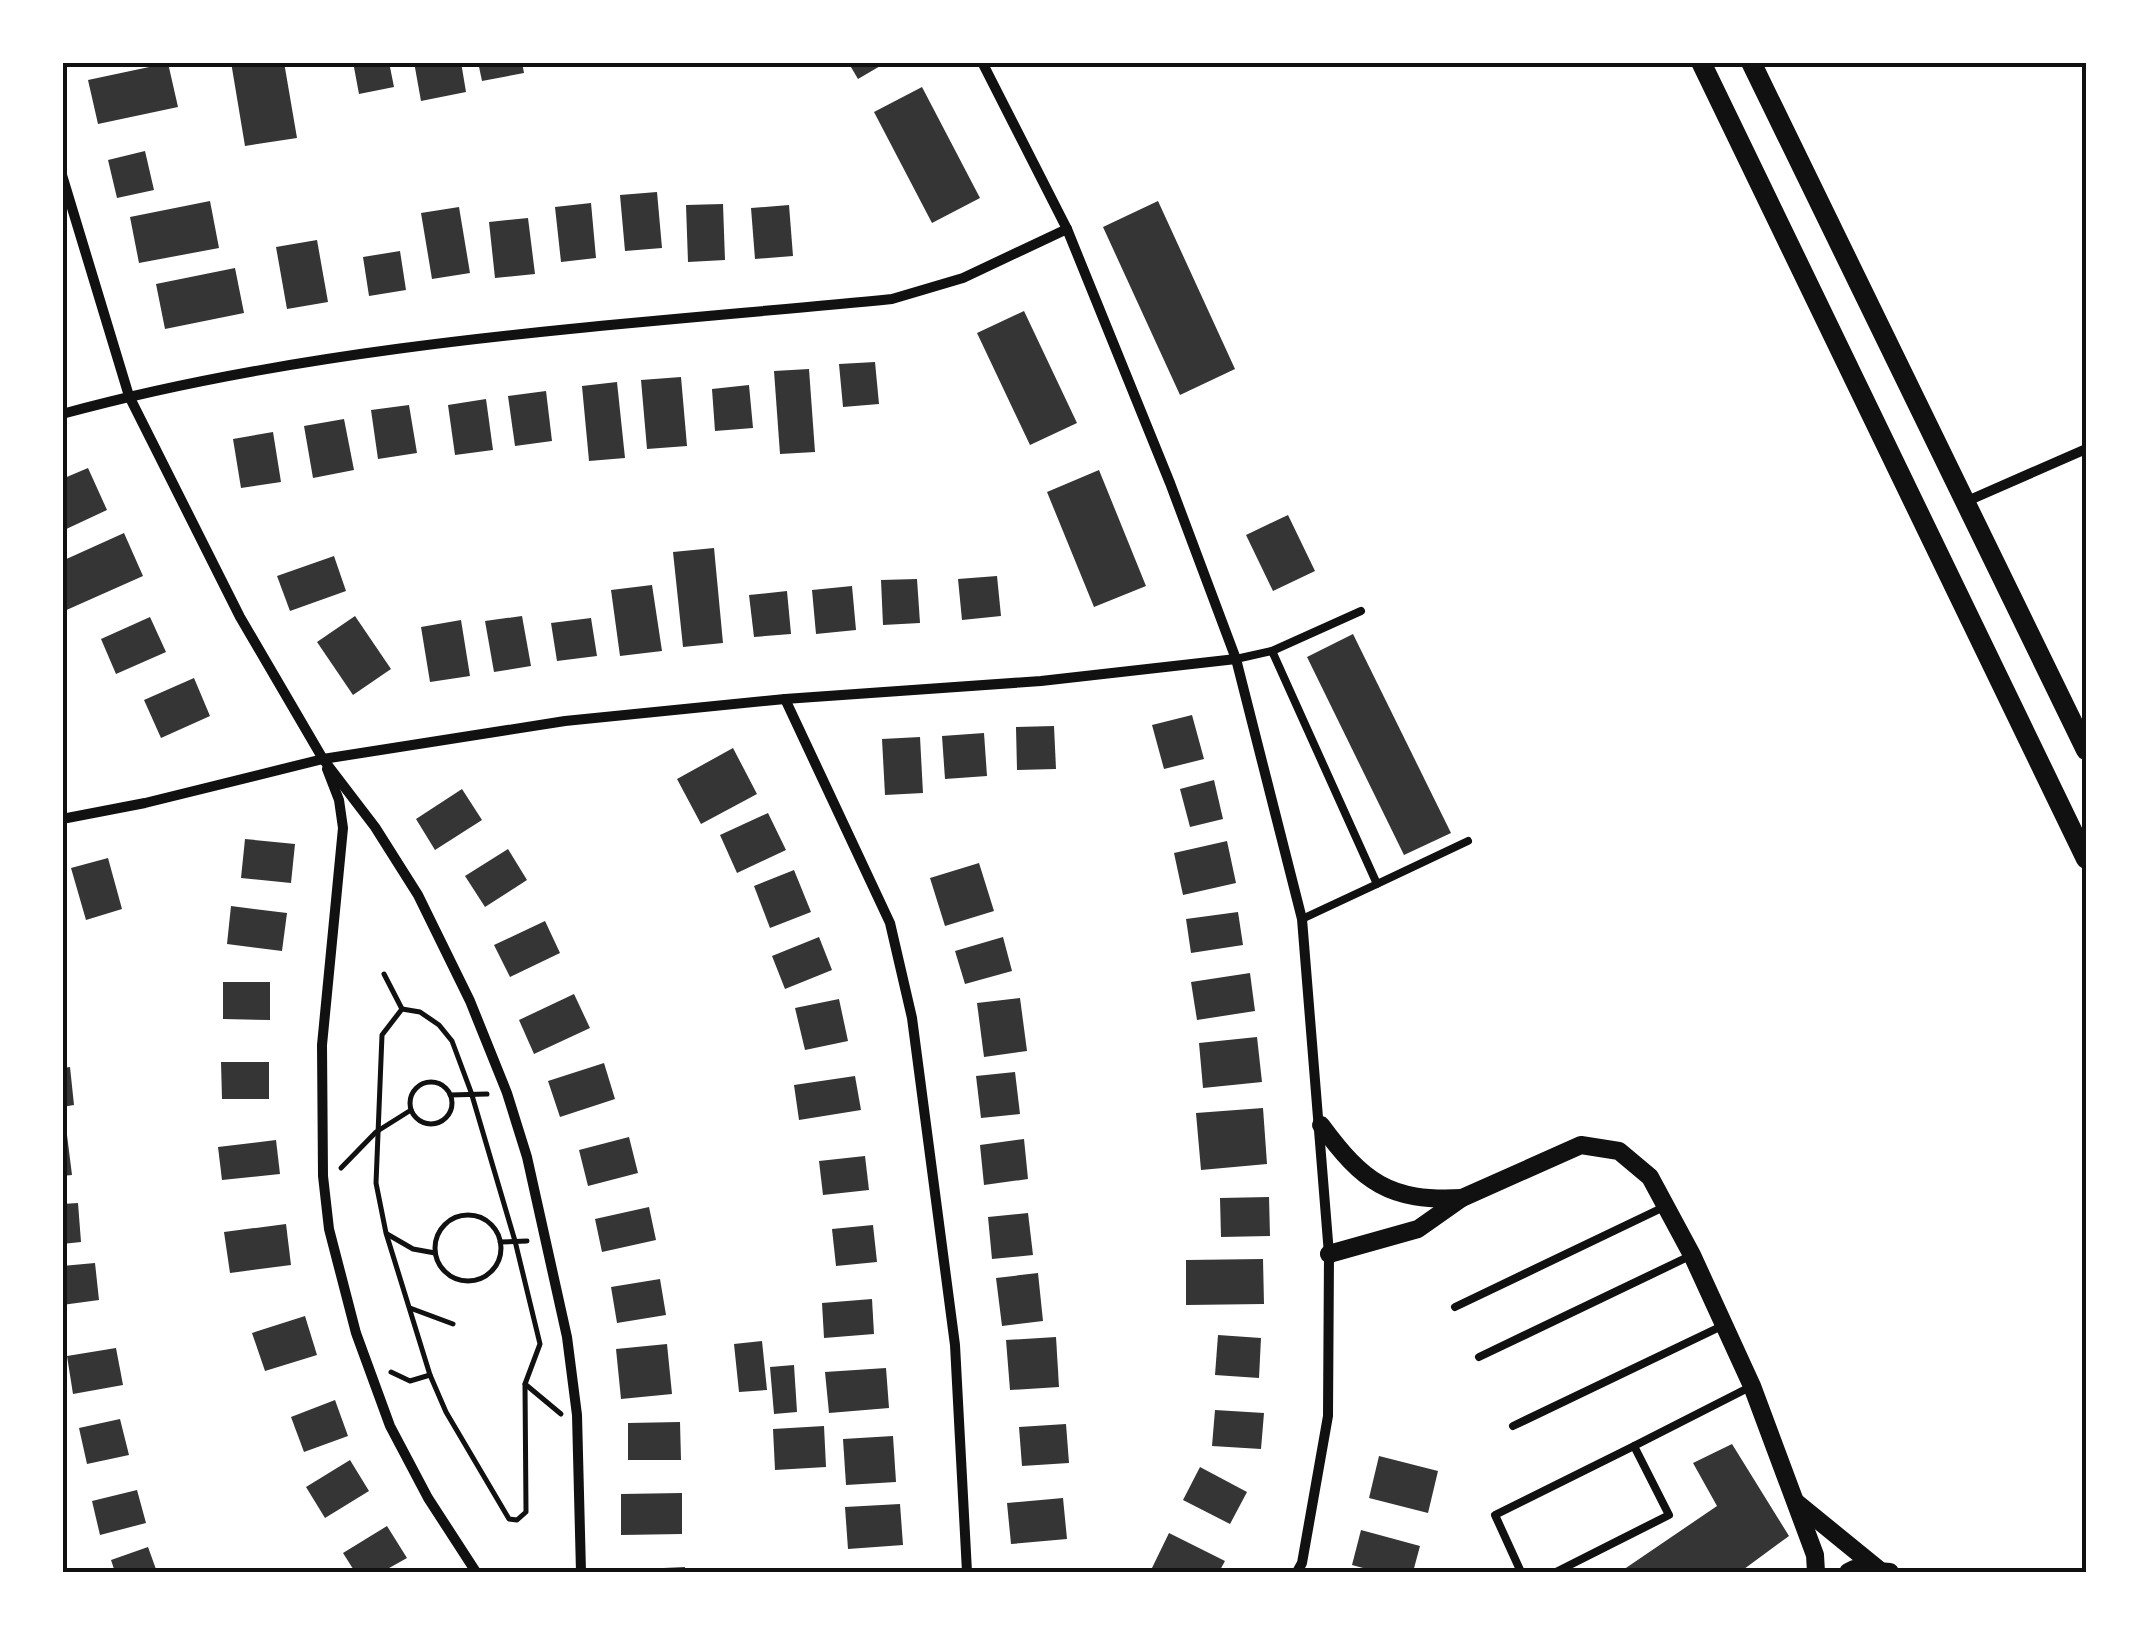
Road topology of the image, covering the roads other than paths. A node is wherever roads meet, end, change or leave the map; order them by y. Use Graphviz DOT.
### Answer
graph roads {
  1 [pos="982,62"];
  2 [pos="1700,62"];
  3 [pos="1751,62"];
  4 [pos="62,175"];
  5 [pos="1067,229"];
  6 [pos="129,396"];
  7 [pos="62,414"];
  8 [pos="2086,448"];
  9 [pos="1966,502"];
  10 [pos="1360,611"];
  11 [pos="1272,652"];
  12 [pos="1236,660"];
  13 [pos="786,699"];
  14 [pos="2086,750"];
  15 [pos="323,759"];
  16 [pos="62,819"];
  17 [pos="1468,841"];
  18 [pos="2086,859"];
  19 [pos="1378,884"];
  20 [pos="1302,920"];
  21 [pos="1321,1125"];
  22 [pos="1462,1198"];
  23 [pos="1666,1206"];
  24 [pos="1329,1254"];
  25 [pos="1692,1255"];
  26 [pos="1455,1307"];
  27 [pos="1724,1324"];
  28 [pos="1479,1357"];
  29 [pos="1752,1386"];
  30 [pos="1513,1426"];
  31 [pos="1634,1446"];
  32 [pos="1797,1503"];
  33 [pos="1884,1571"];
  34 [pos="476,1572"];
  35 [pos="582,1572"];
  36 [pos="967,1572"];
  37 [pos="1296,1572"];
  38 [pos="1520,1572"];
  39 [pos="1556,1572"];
  40 [pos="1816,1572"];
  41 [pos="1848,1572"];
  1 -- 5 [label="street"];
  2 -- 18 [label="main road"];
  3 -- 9 [label="main road"];
  4 -- 6 [label="street"];
  5 -- 6 [label="street"];
  5 -- 12 [label="street"];
  6 -- 7 [label="street"];
  6 -- 15 [label="street"];
  8 -- 9 [label="street"];
  9 -- 14 [label="main road"];
  10 -- 11 [label="lane"];
  11 -- 12 [label="lane"];
  11 -- 19 [label="lane"];
  12 -- 13 [label="street"];
  12 -- 20 [label="street"];
  13 -- 15 [label="street"];
  13 -- 36 [label="street"];
  15 -- 16 [label="street"];
  15 -- 34 [label="street"];
  15 -- 35 [label="street"];
  17 -- 19 [label="lane"];
  19 -- 20 [label="lane"];
  20 -- 21 [label="street"];
  21 -- 22 [label="street"];
  21 -- 24 [label="street"];
  22 -- 23 [label="street"];
  22 -- 24 [label="street"];
  23 -- 25 [label="street"];
  23 -- 26 [label="lane"];
  24 -- 37 [label="street"];
  25 -- 27 [label="street"];
  25 -- 28 [label="lane"];
  27 -- 29 [label="street"];
  27 -- 30 [label="lane"];
  29 -- 31 [label="lane"];
  29 -- 32 [label="street"];
  31 -- 38 [label="lane"];
  31 -- 39 [label="lane"];
  32 -- 33 [label="street"];
  32 -- 40 [label="street"];
  33 -- 41 [label="street"];
}
